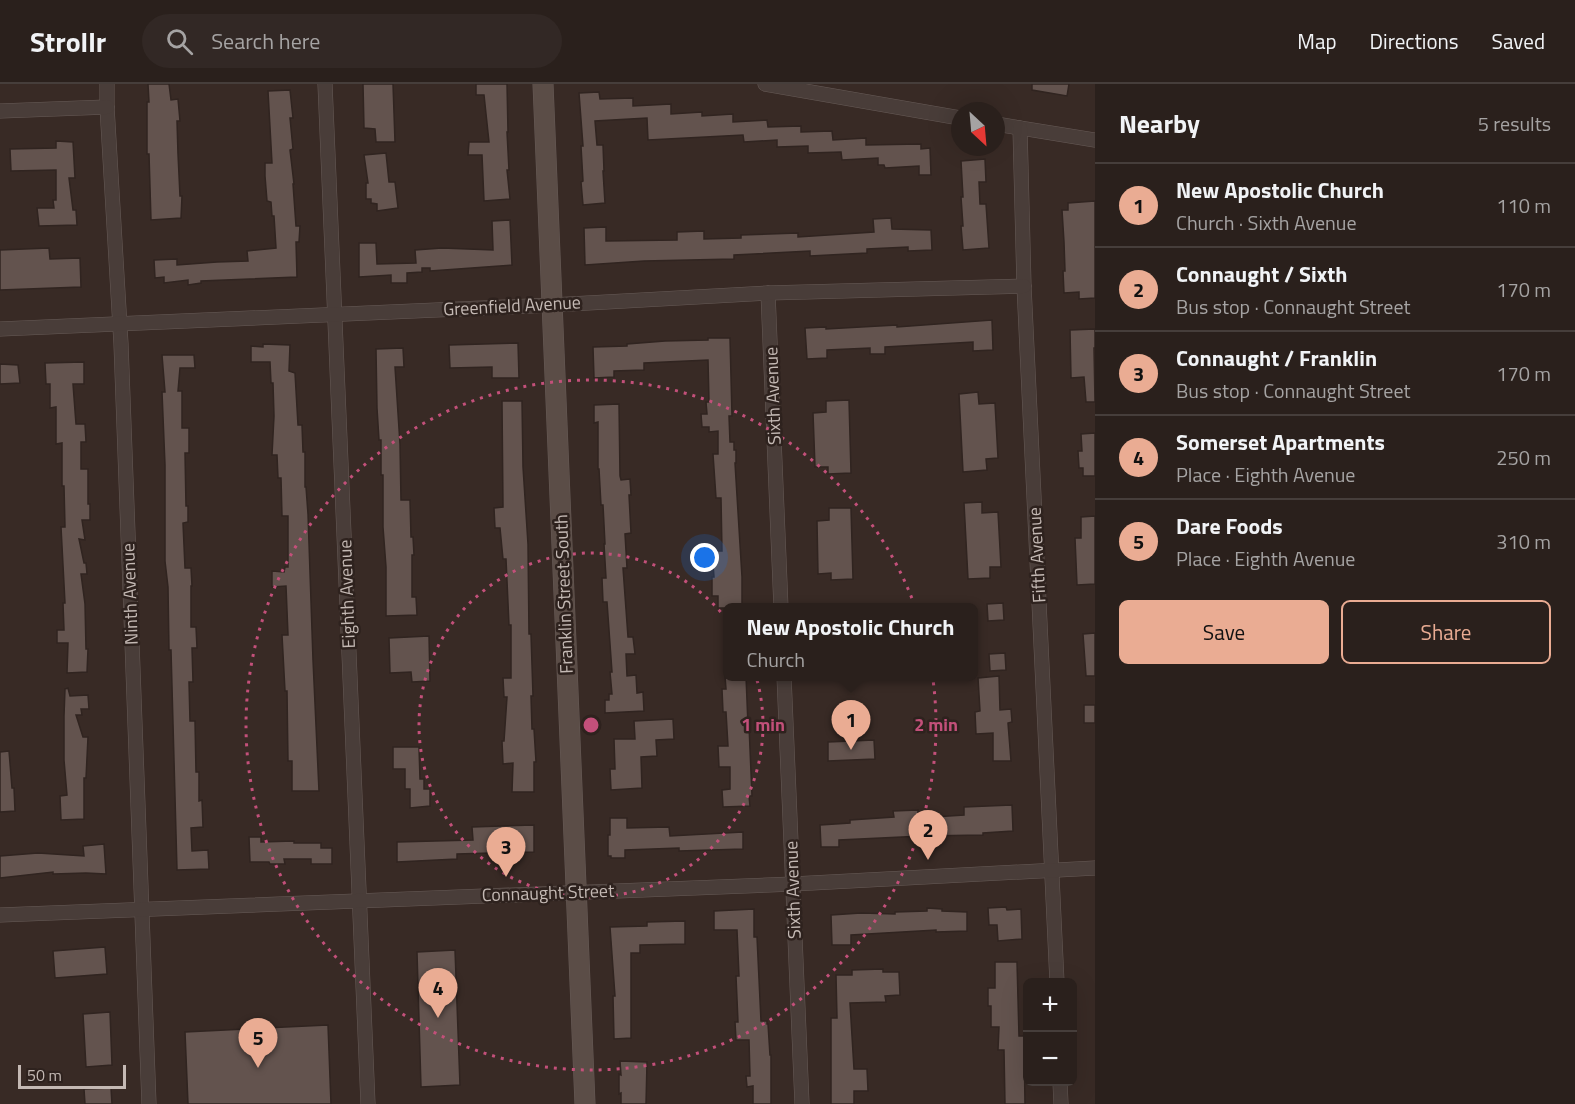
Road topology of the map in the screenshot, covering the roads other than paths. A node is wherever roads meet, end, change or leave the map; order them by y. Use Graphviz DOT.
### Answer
graph roads {
  1 [pos="107,84"];
  2 [pos="325,84"];
  3 [pos="543,84"];
  4 [pos="765,84"];
  5 [pos="107,107"];
  6 [pos="0,111"];
  7 [pos="951,116"];
  8 [pos="1005,126"];
  9 [pos="1020,128"];
  10 [pos="1095,141"];
  11 [pos="1024,286"];
  12 [pos="768,293"];
  13 [pos="552,305"];
  14 [pos="335,314"];
  15 [pos="120,324"];
  16 [pos="0,329"];
  17 [pos="781,603"];
  18 [pos="784,681"];
  19 [pos="1095,868"];
  20 [pos="1052,870"];
  21 [pos="793,884"];
  22 [pos="576,891"];
  23 [pos="360,901"];
  24 [pos="142,910"];
  25 [pos="0,915"];
  26 [pos="1057,978"];
  27 [pos="1060,1086"];
  28 [pos="149,1104"];
  29 [pos="368,1104"];
  30 [pos="585,1104"];
  31 [pos="802,1104"];
  32 [pos="1061,1104"];
  1 -- 5 [label="street, Ninth Avenue"];
  2 -- 14 [label="street, Eighth Avenue"];
  3 -- 13 [label="street, Franklin Street South"];
  4 -- 7 [label="street"];
  5 -- 6 [label="street"];
  5 -- 15 [label="street, Ninth Avenue"];
  8 -- 9 [label="street"];
  9 -- 10 [label="street"];
  9 -- 11 [label="street, Fifth Avenue"];
  11 -- 12 [label="street, Greenfield Avenue"];
  11 -- 20 [label="street, Fifth Avenue"];
  12 -- 13 [label="street, Greenfield Avenue"];
  12 -- 17 [label="street, Sixth Avenue"];
  13 -- 14 [label="street, Greenfield Avenue"];
  13 -- 22 [label="street, Franklin Street South"];
  14 -- 15 [label="street, Greenfield Avenue"];
  14 -- 23 [label="street, Eighth Avenue"];
  15 -- 16 [label="street, Greenfield Avenue"];
  15 -- 24 [label="street, Ninth Avenue"];
  18 -- 21 [label="street, Sixth Avenue"];
  19 -- 20 [label="street, Connaught Street"];
  20 -- 21 [label="street, Connaught Street"];
  20 -- 26 [label="street, Fifth Avenue"];
  21 -- 22 [label="street, Connaught Street"];
  21 -- 31 [label="street, Sixth Avenue"];
  22 -- 23 [label="street, Connaught Street"];
  22 -- 30 [label="street, Franklin Street South"];
  23 -- 24 [label="street, Connaught Street"];
  23 -- 29 [label="street, Eighth Avenue"];
  24 -- 25 [label="street, Connaught Street"];
  24 -- 28 [label="street, Ninth Avenue"];
  27 -- 32 [label="street"];
}
